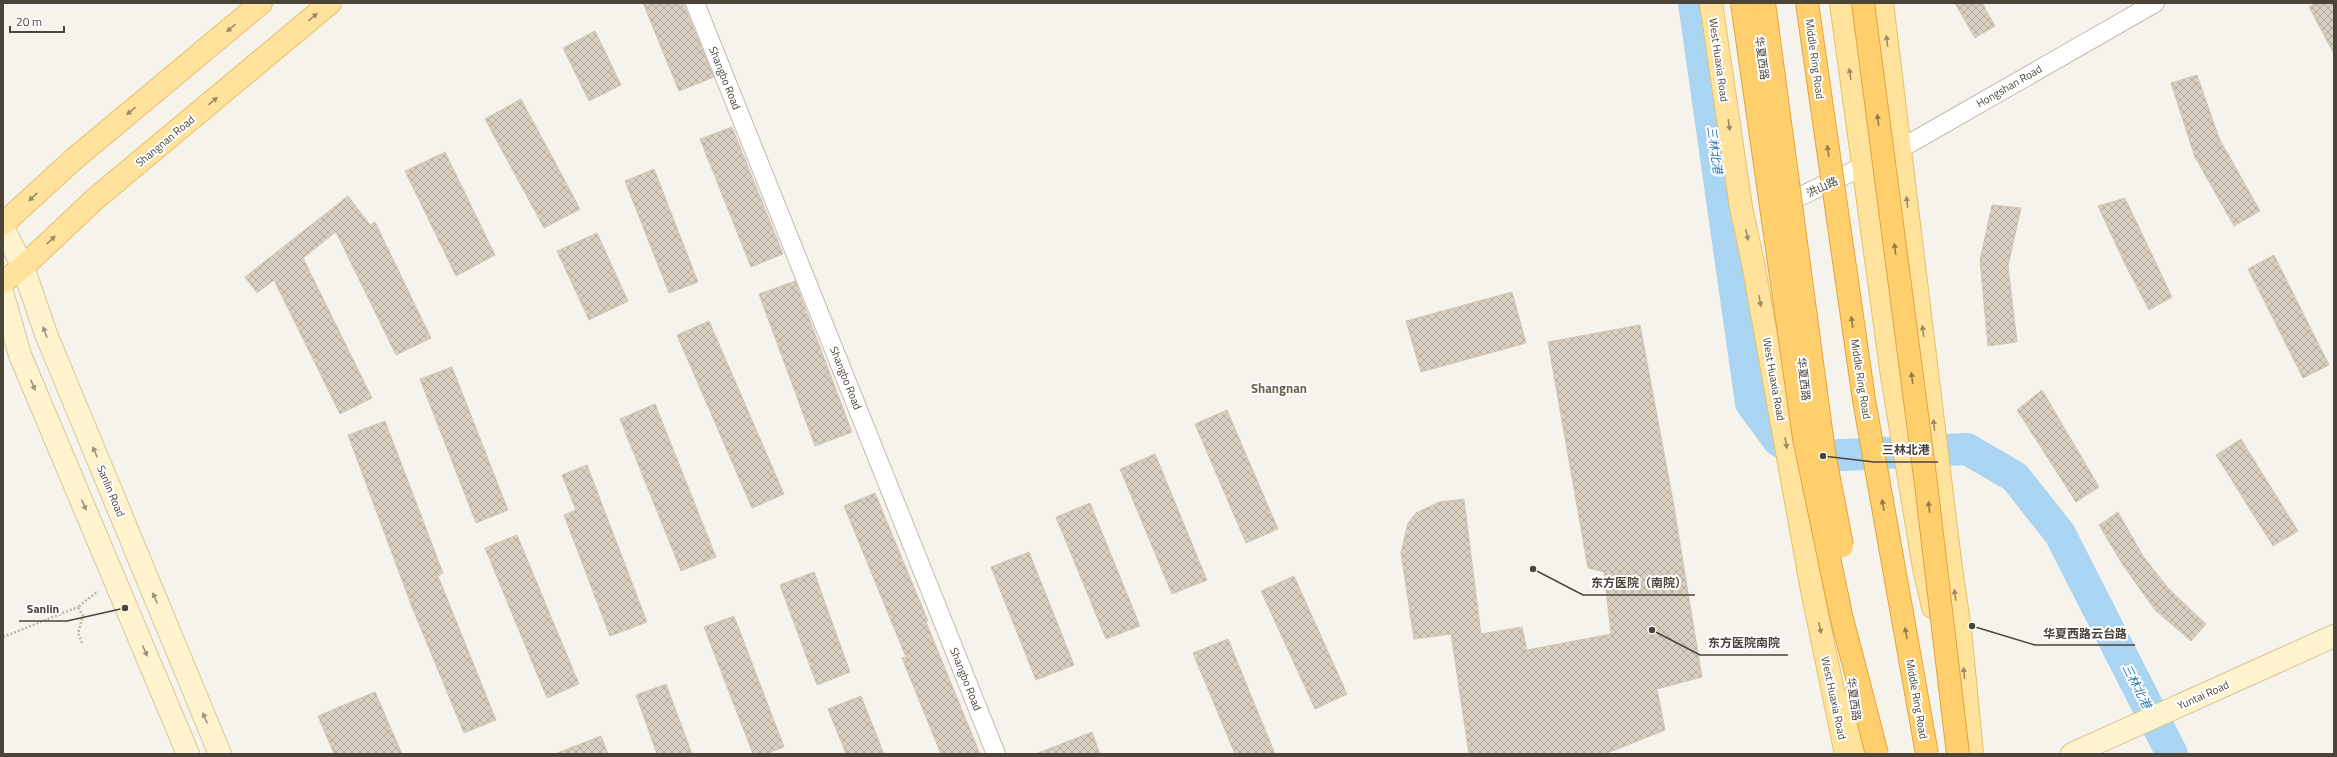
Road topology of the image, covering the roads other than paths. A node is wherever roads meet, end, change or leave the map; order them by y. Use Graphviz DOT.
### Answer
graph roads {
  1 [pos="260,3"];
  2 [pos="330,3"];
  3 [pos="695,3"];
  4 [pos="1711,3"];
  5 [pos="1742,3"];
  6 [pos="1755,3"];
  7 [pos="1764,3"];
  8 [pos="1807,3"];
  9 [pos="1841,3"];
  10 [pos="1863,3"];
  11 [pos="1882,3"];
  12 [pos="2155,3"];
  13 [pos="1900,149"];
  14 [pos="1863,168"];
  15 [pos="1782,205"];
  16 [pos="3,224"];
  17 [pos="3,228"];
  18 [pos="23,267"];
  19 [pos="3,282"];
  20 [pos="3,295"];
  21 [pos="2334,636"];
  22 [pos="188,754"];
  23 [pos="220,754"];
  24 [pos="996,754"];
  25 [pos="1846,754"];
  26 [pos="1860,754"];
  27 [pos="1878,754"];
  28 [pos="1881,754"];
  29 [pos="1928,754"];
  30 [pos="1958,754"];
  31 [pos="1967,754"];
  32 [pos="1972,754"];
  33 [pos="2072,754"];
  1 -- 16 [label="main road, one-way"];
  18 -- 2 [label="main road, Shangnan Road, one-way"];
  3 -- 24 [label="street, Shangbo Road"];
  4 -- 25 [label="main road, West Huaxia Road, one-way"];
  5 -- 27 [label="highway, bridge"];
  6 -- 15 [label="main road, 华夏西路"];
  7 -- 28 [label="highway, bridge"];
  29 -- 8 [label="highway, Middle Ring Road, one-way, bridge"];
  14 -- 9 [label="main road, one-way"];
  30 -- 10 [label="highway, one-way, bridge"];
  13 -- 11 [label="main road, one-way"];
  12 -- 13 [label="street, Hongshan Road"];
  13 -- 14 [label="street, Hongshan Road"];
  32 -- 13 [label="main road, one-way"];
  14 -- 15 [label="street, 洪山路"];
  14 -- 31 [label="main road"];
  15 -- 26 [label="main road, 华夏西路"];
  17 -- 18 [label="main road, Sanlin Road"];
  18 -- 19 [label="main road, Shangnan Road"];
  23 -- 18 [label="main road, Sanlin Road, one-way"];
  20 -- 22 [label="main road, one-way"];
  21 -- 33 [label="main road, Yuntai Road"];
}
